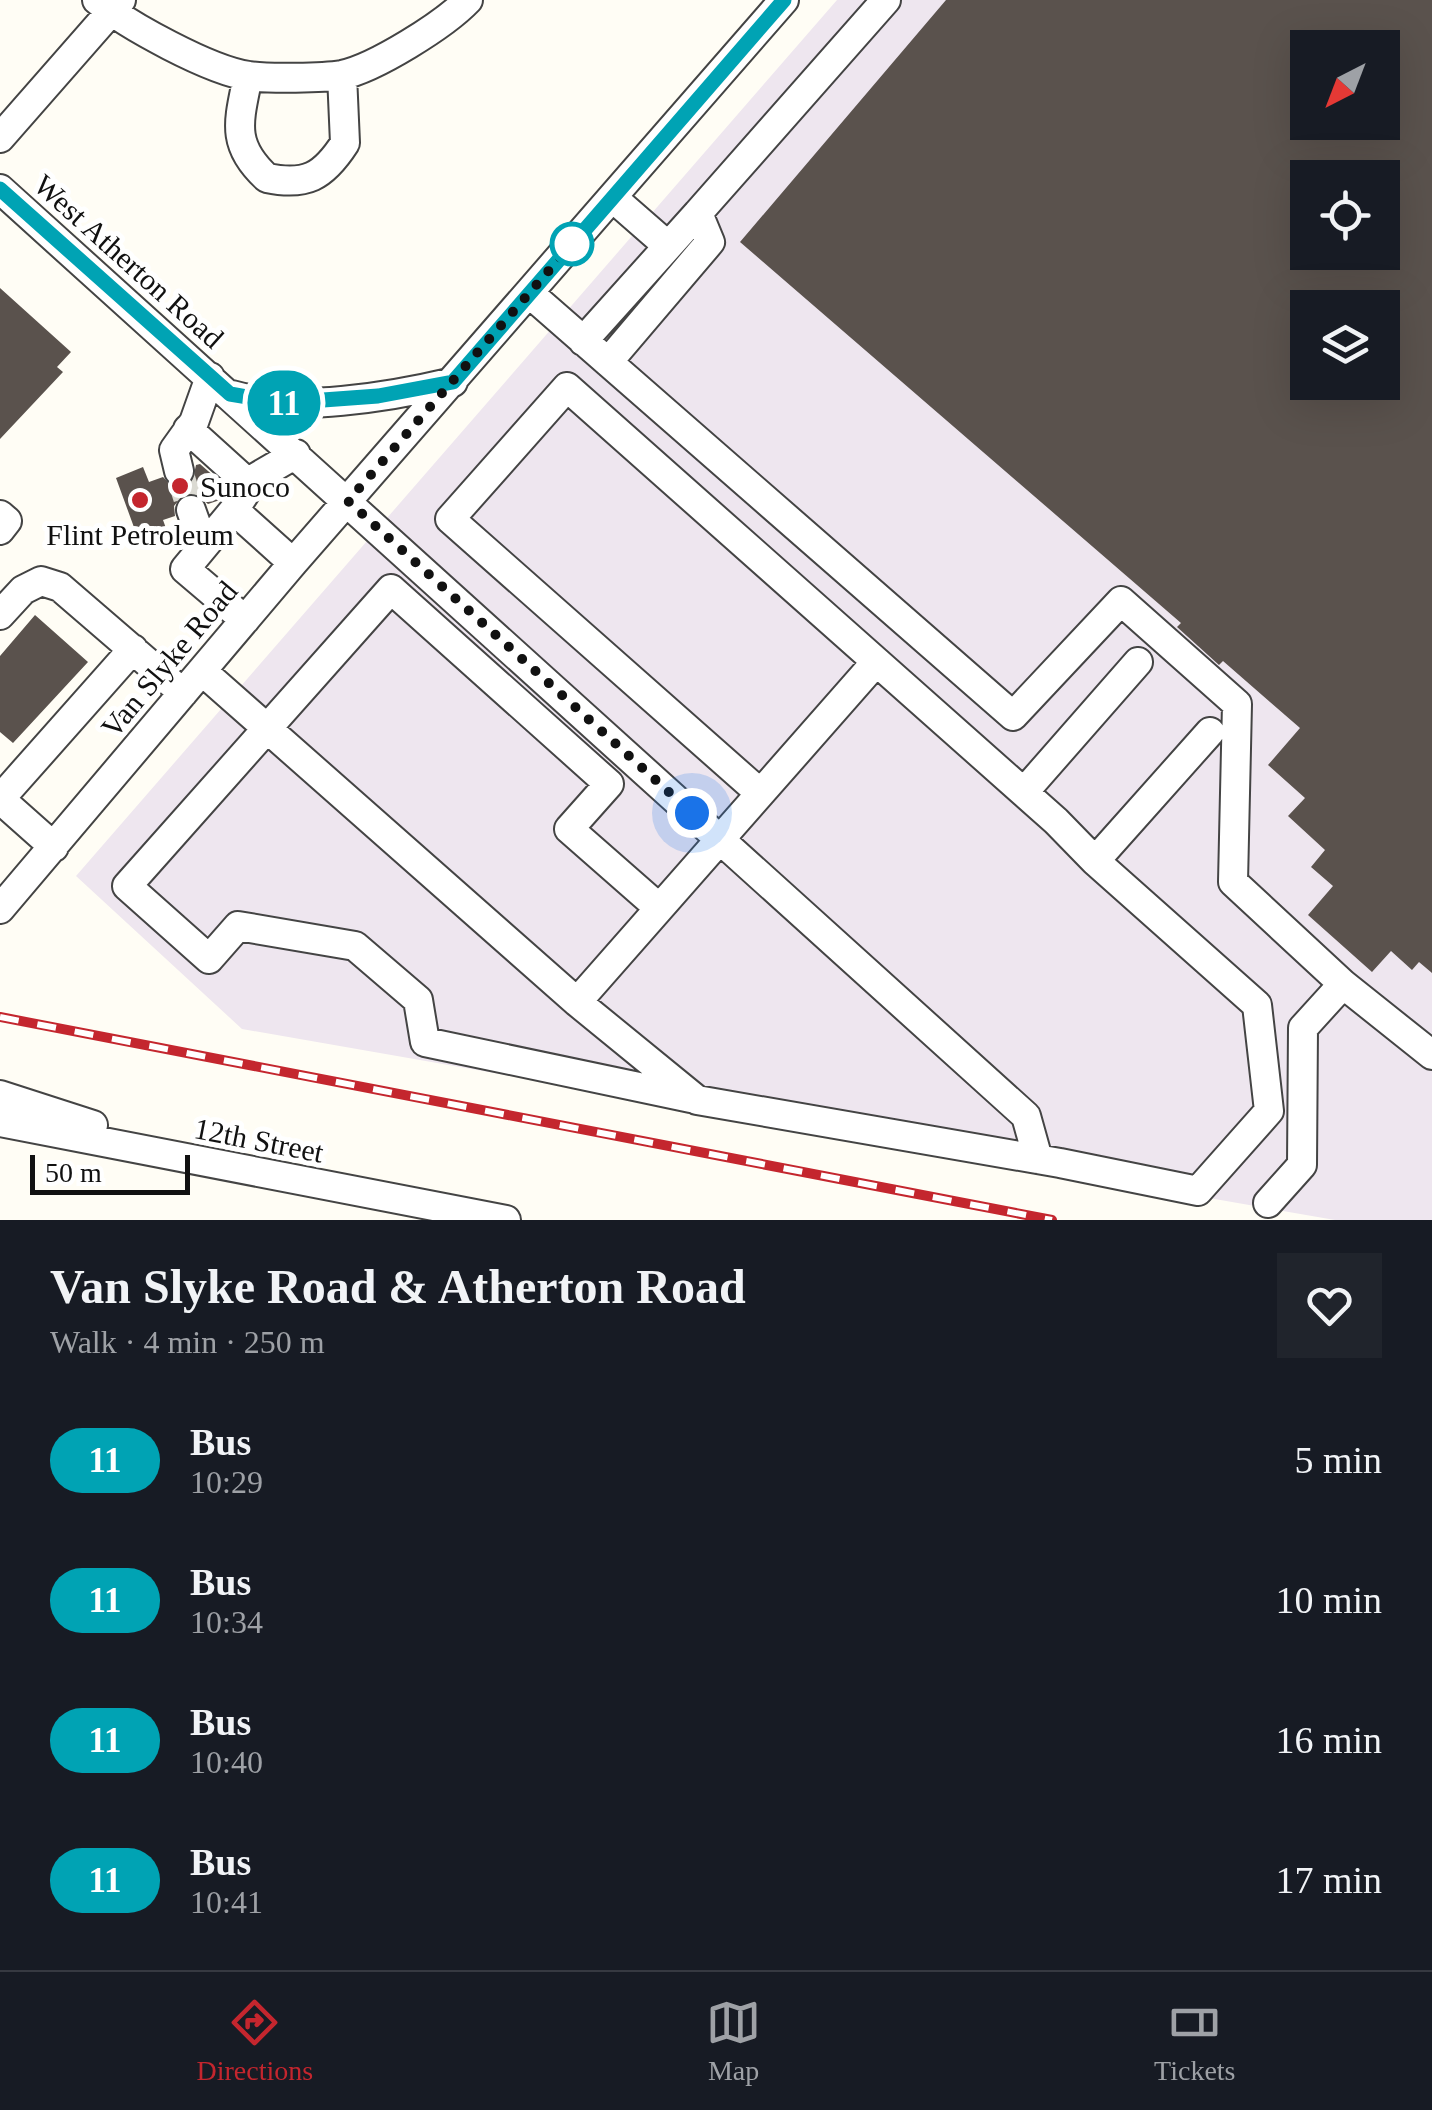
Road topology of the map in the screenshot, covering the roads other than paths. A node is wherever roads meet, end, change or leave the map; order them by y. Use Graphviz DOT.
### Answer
graph roads {
  1 [pos="468,0"];
  2 [pos="784,0"];
  3 [pos="886,0"];
  4 [pos="110,4"];
  5 [pos="342,75"];
  6 [pos="248,76"];
  7 [pos="0,138"];
  8 [pos="0,189"];
  9 [pos="613,198"];
  10 [pos="698,212"];
  11 [pos="668,246"];
  12 [pos="528,293"];
  13 [pos="583,341"];
  14 [pos="608,362"];
  15 [pos="453,382"];
  16 [pos="220,386"];
  17 [pos="188,429"];
  18 [pos="296,454"];
  19 [pos="179,471"];
  20 [pos="250,484"];
  21 [pos="348,501"];
  22 [pos="191,510"];
  23 [pos="234,510"];
  24 [pos="0,515"];
  25 [pos="0,530"];
  26 [pos="204,546"];
  27 [pos="293,563"];
  28 [pos="0,615"];
  29 [pos="245,620"];
  30 [pos="133,649"];
  31 [pos="876,662"];
  32 [pos="1138,662"];
  33 [pos="193,682"];
  34 [pos="267,728"];
  35 [pos="1210,732"];
  36 [pos="1024,792"];
  37 [pos="760,793"];
  38 [pos="0,799"];
  39 [pos="720,838"];
  40 [pos="54,846"];
  41 [pos="1095,862"];
  42 [pos="659,908"];
  43 [pos="0,909"];
  44 [pos="1343,984"];
  45 [pos="577,1002"];
  46 [pos="1432,1055"];
  47 [pos="0,1094"];
  48 [pos="697,1100"];
  49 [pos="0,1122"];
  50 [pos="1038,1159"];
  51 [pos="248,1172"];
  52 [pos="1268,1203"];
  53 [pos="506,1220"];
  1 -- 5 [label="street"];
  2 -- 9 [label="street, Van Slyke Road"];
  3 -- 10 [label="street"];
  4 -- 6 [label="street"];
  4 -- 7 [label="street"];
  5 -- 6 [label="street"];
  5 -- 6 [label="street"];
  8 -- 16 [label="street, West Atherton Road"];
  9 -- 11 [label="street"];
  9 -- 12 [label="street, Van Slyke Road"];
  10 -- 11 [label="street"];
  10 -- 14 [label="street"];
  11 -- 13 [label="street"];
  12 -- 13 [label="street"];
  12 -- 15 [label="street, Van Slyke Road"];
  13 -- 14 [label="street"];
  14 -- 44 [label="street"];
  15 -- 16 [label="street"];
  15 -- 21 [label="street, Van Slyke Road"];
  16 -- 17 [label="street"];
  16 -- 18 [label="street, West Atherton Road"];
  17 -- 19 [label="street"];
  17 -- 20 [label="street"];
  18 -- 20 [label="street"];
  18 -- 21 [label="street, West Atherton Road"];
  20 -- 23 [label="street"];
  21 -- 27 [label="street, Van Slyke Road"];
  21 -- 39 [label="street, West Atherton Road"];
  22 -- 26 [label="street"];
  23 -- 26 [label="street"];
  23 -- 27 [label="street"];
  24 -- 25 [label="street"];
  26 -- 29 [label="street"];
  27 -- 29 [label="street, Van Slyke Road"];
  28 -- 30 [label="street"];
  29 -- 33 [label="street, Van Slyke Road"];
  30 -- 33 [label="street"];
  30 -- 38 [label="street"];
  31 -- 36 [label="street"];
  31 -- 37 [label="street"];
  31 -- 37 [label="street"];
  32 -- 36 [label="street"];
  33 -- 34 [label="street"];
  33 -- 40 [label="street, Van Slyke Road"];
  34 -- 42 [label="street"];
  34 -- 45 [label="street"];
  34 -- 48 [label="street"];
  35 -- 41 [label="street"];
  36 -- 41 [label="street"];
  37 -- 39 [label="street"];
  38 -- 40 [label="street"];
  39 -- 42 [label="street"];
  39 -- 50 [label="street, West Atherton Road"];
  40 -- 43 [label="street, Van Slyke Road"];
  41 -- 50 [label="street"];
  42 -- 45 [label="street"];
  44 -- 46 [label="street"];
  44 -- 52 [label="street"];
  45 -- 48 [label="street"];
  47 -- 51 [label="street"];
  48 -- 50 [label="street"];
  49 -- 51 [label="street, 12th Street"];
  51 -- 53 [label="street, 12th Street"];
}
